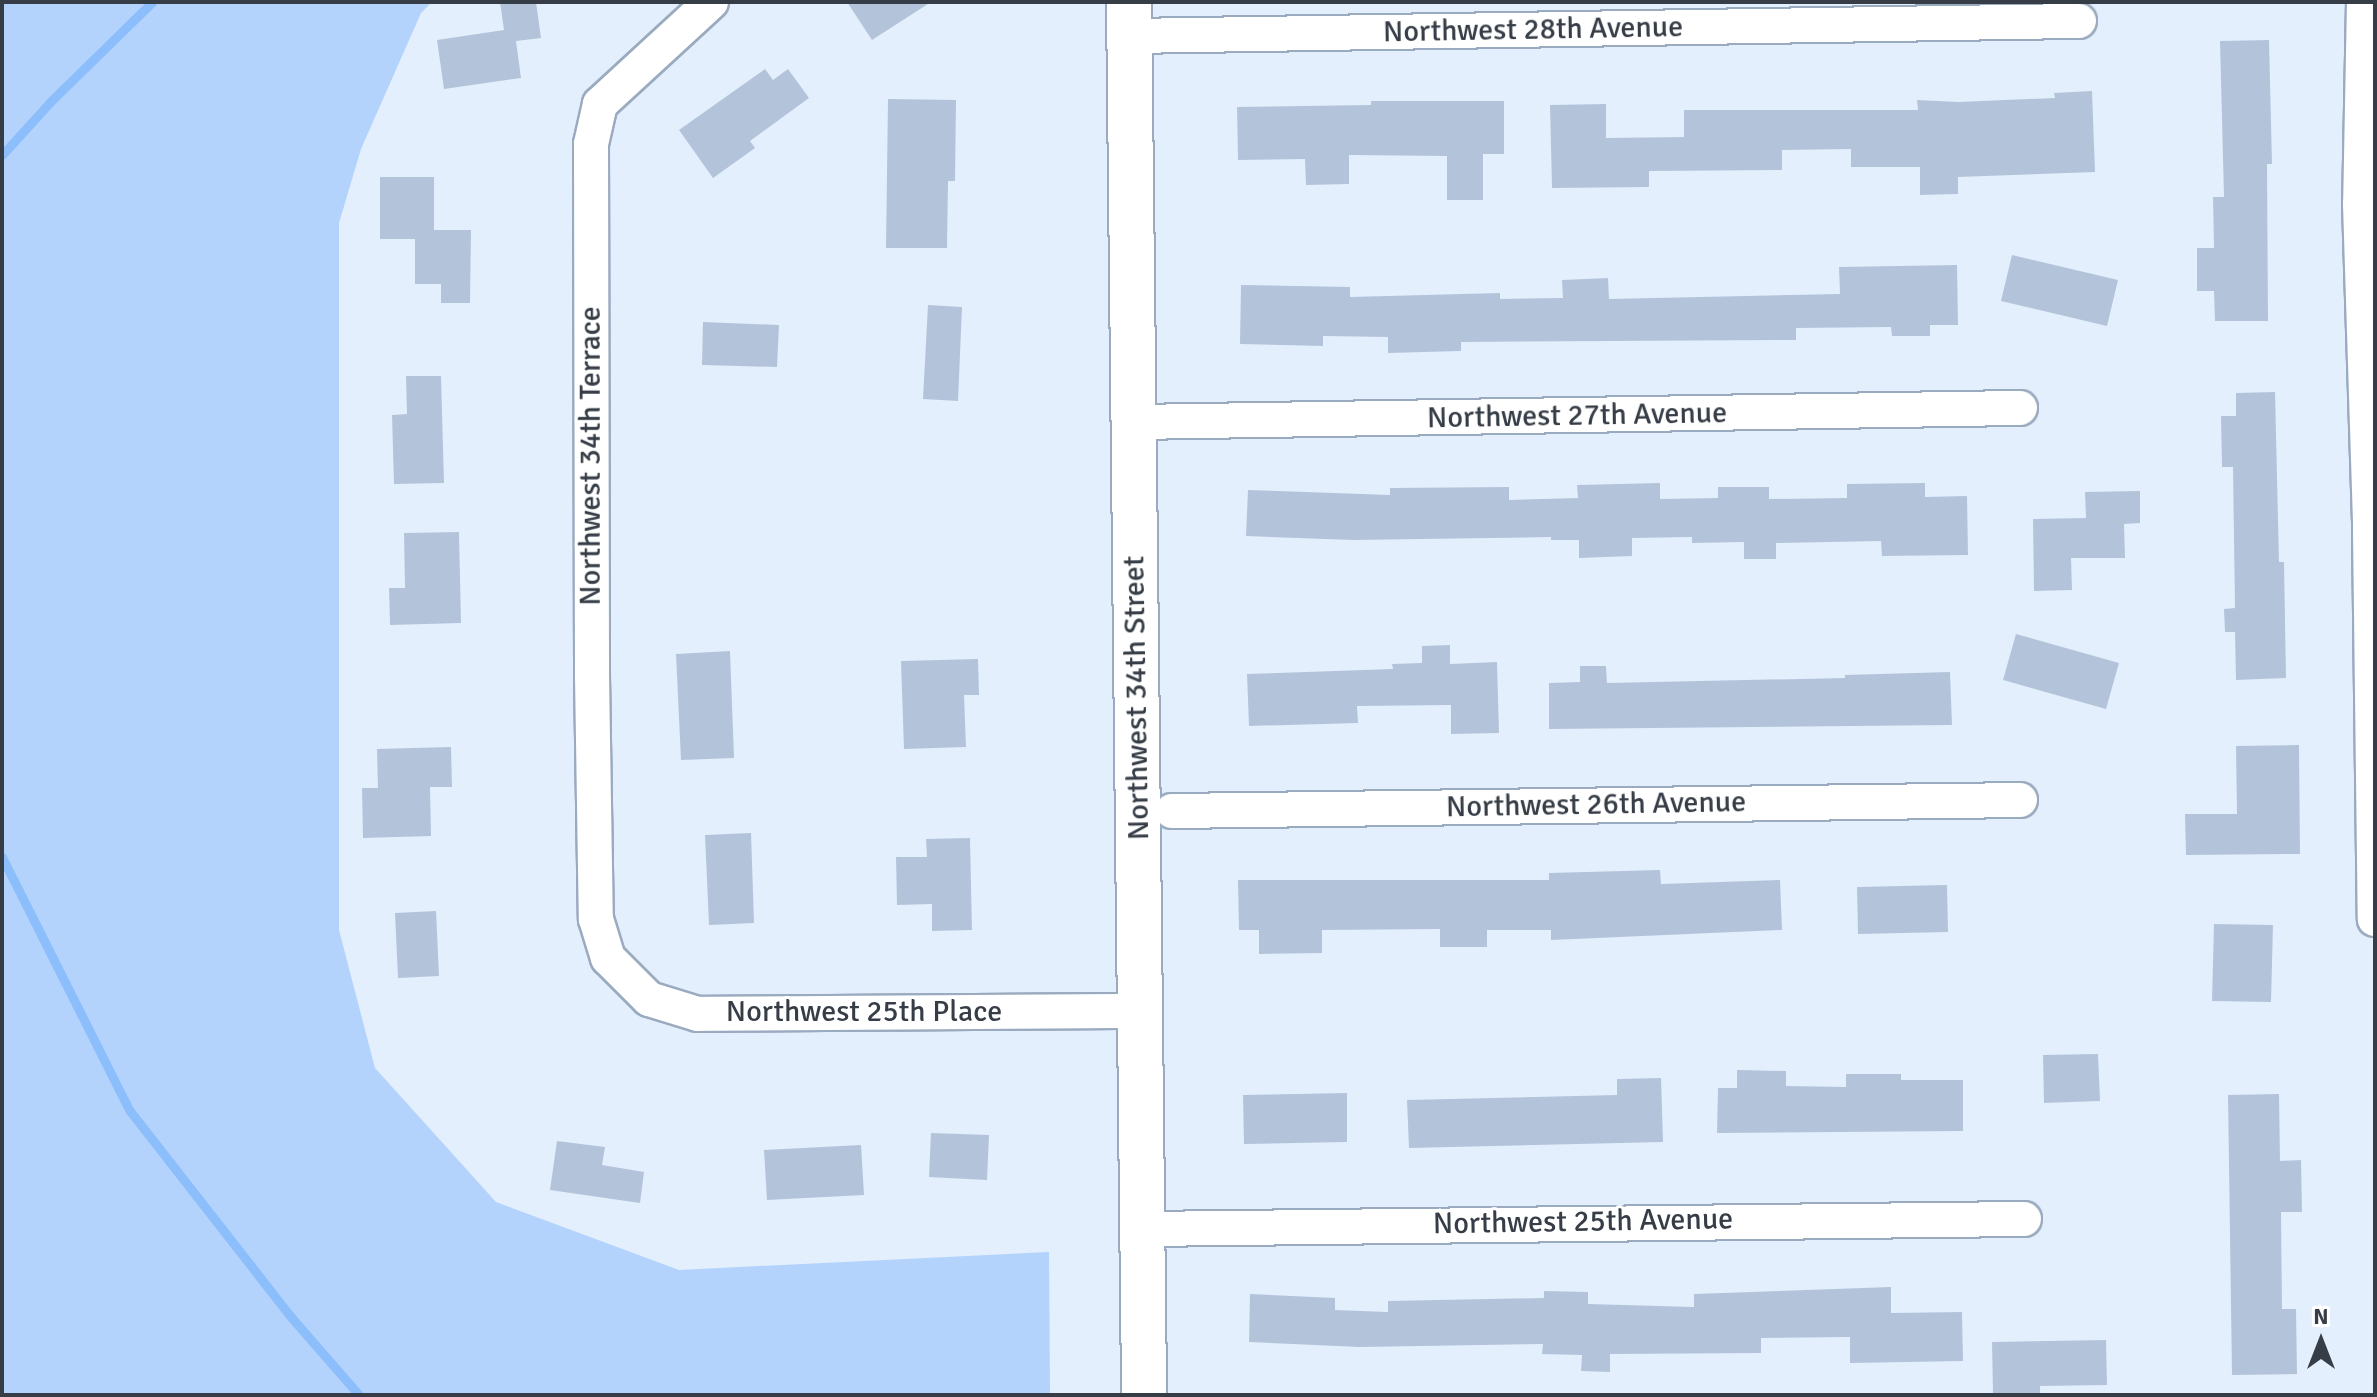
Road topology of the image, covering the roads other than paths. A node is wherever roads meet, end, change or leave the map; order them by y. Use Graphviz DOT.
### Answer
graph roads {
  1 [pos="711,2"];
  2 [pos="2364,2"];
  3 [pos="1130,19"];
  4 [pos="2079,21"];
  5 [pos="2370,351"];
  6 [pos="2020,408"];
  7 [pos="1135,422"];
  8 [pos="2020,800"];
  9 [pos="1172,811"];
  10 [pos="2375,919"];
  11 [pos="608,958"];
  12 [pos="1140,1011"];
  13 [pos="2024,1219"];
  14 [pos="1142,1229"];
  15 [pos="1144,1395"];
  1 -- 11 [label="street, Northwest 34th Terrace"];
  2 -- 5 [label="street"];
  3 -- 4 [label="street, Northwest 28th Avenue"];
  3 -- 7 [label="main road, Northwest 34th Street"];
  5 -- 10 [label="street"];
  6 -- 7 [label="street, Northwest 27th Avenue"];
  7 -- 12 [label="main road, Northwest 34th Street"];
  8 -- 9 [label="street, Northwest 26th Avenue"];
  11 -- 12 [label="street, Northwest 25th Place"];
  12 -- 14 [label="main road, Northwest 34th Street"];
  13 -- 14 [label="street, Northwest 25th Avenue"];
  14 -- 15 [label="main road, Northwest 34th Street"];
}
